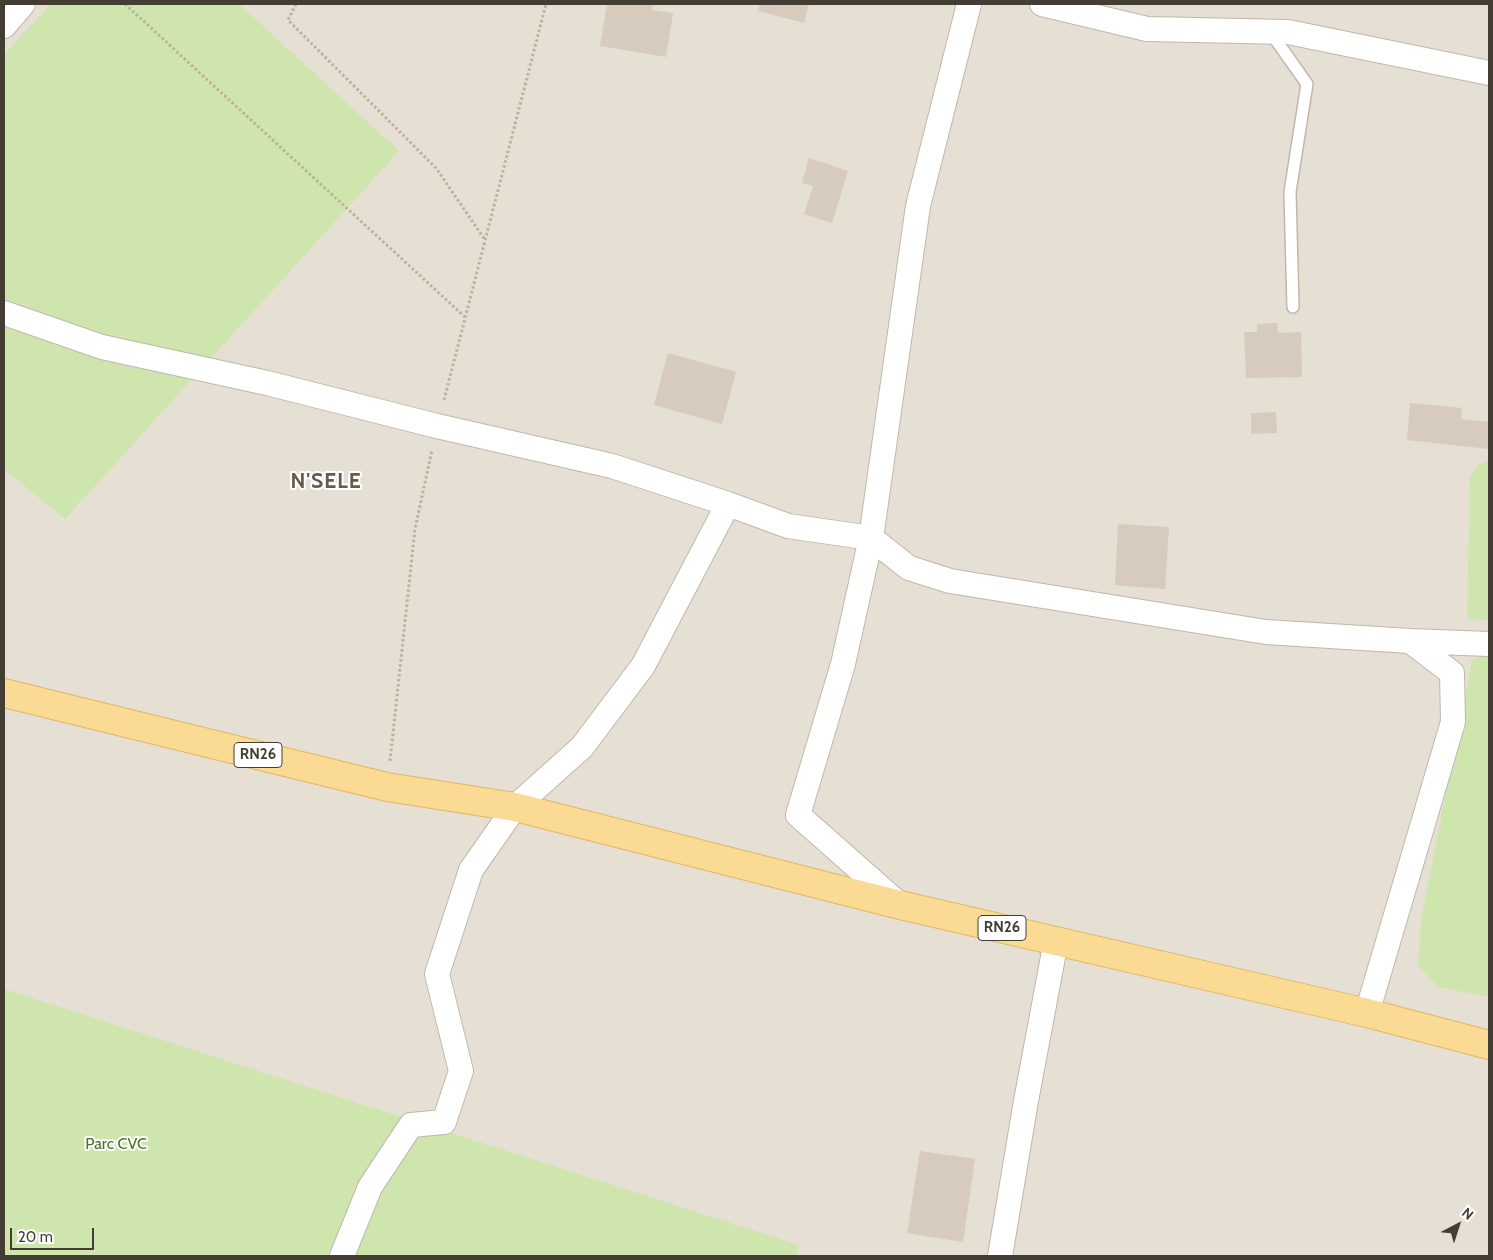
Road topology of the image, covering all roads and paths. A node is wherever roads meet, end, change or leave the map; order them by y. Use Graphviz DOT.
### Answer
graph roads {
  1 [pos="23,4"];
  2 [pos="125,4"];
  3 [pos="296,4"];
  4 [pos="546,4"];
  5 [pos="969,4"];
  6 [pos="1042,4"];
  7 [pos="4,26"];
  8 [pos="1270,31"];
  9 [pos="1489,73"];
  10 [pos="485,241"];
  11 [pos="1292,307"];
  12 [pos="4,313"];
  13 [pos="465,317"];
  14 [pos="437,426"];
  15 [pos="728,504"];
  16 [pos="872,538"];
  17 [pos="1410,641"];
  18 [pos="1489,644"];
  19 [pos="4,693"];
  20 [pos="387,787"];
  21 [pos="515,807"];
  22 [pos="900,905"];
  23 [pos="1056,941"];
  24 [pos="1367,1013"];
  25 [pos="1489,1045"];
  26 [pos="342,1256"];
  27 [pos="1000,1256"];
  1 -- 7 [label="street"];
  2 -- 13 [label="path"];
  3 -- 10 [label="path"];
  4 -- 10 [label="path"];
  5 -- 16 [label="street"];
  6 -- 8 [label="street"];
  8 -- 9 [label="street"];
  8 -- 11 [label="lane"];
  10 -- 13 [label="path"];
  12 -- 14 [label="street"];
  13 -- 14 [label="path"];
  14 -- 15 [label="street"];
  14 -- 20 [label="path"];
  15 -- 16 [label="street"];
  15 -- 21 [label="street"];
  16 -- 17 [label="street"];
  16 -- 22 [label="street"];
  17 -- 18 [label="street"];
  17 -- 24 [label="street"];
  19 -- 20 [label="main road, RN26"];
  20 -- 21 [label="main road, RN26"];
  21 -- 22 [label="main road, RN26"];
  21 -- 26 [label="street"];
  22 -- 23 [label="main road, RN26"];
  23 -- 24 [label="main road, RN26"];
  23 -- 27 [label="street"];
  24 -- 25 [label="main road, RN26"];
}
